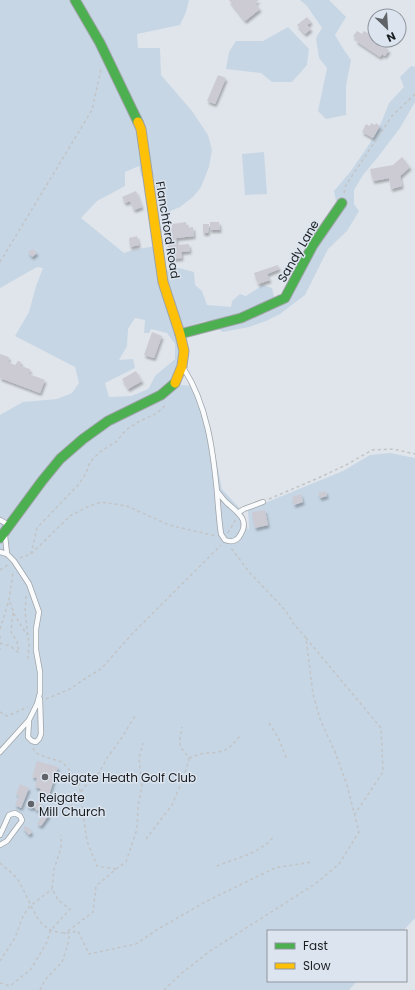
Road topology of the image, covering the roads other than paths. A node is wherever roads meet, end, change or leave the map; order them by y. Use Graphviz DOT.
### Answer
graph roads {
  1 [pos="75,0"];
  2 [pos="342,203"];
  3 [pos="180,334"];
  4 [pos="182,366"];
  5 [pos="217,491"];
  6 [pos="263,502"];
  7 [pos="239,512"];
  8 [pos="0,520"];
  9 [pos="4,532"];
  10 [pos="0,552"];
  11 [pos="7,554"];
  12 [pos="39,703"];
  13 [pos="29,720"];
  14 [pos="0,752"];
  15 [pos="0,835"];
  16 [pos="0,845"];
  1 -- 3 [label="street, Flanchford Road"];
  2 -- 3 [label="street, Sandy Lane"];
  3 -- 4 [label="street, Flanchford Road"];
  4 -- 5 [label="lane"];
  4 -- 9 [label="street, Flanchford Road"];
  5 -- 7 [label="lane"];
  5 -- 7 [label="lane"];
  6 -- 7 [label="lane"];
  8 -- 9 [label="lane"];
  9 -- 11 [label="lane"];
  10 -- 11 [label="lane"];
  11 -- 12 [label="lane"];
  12 -- 13 [label="lane"];
  12 -- 13 [label="lane"];
  13 -- 14 [label="lane"];
  15 -- 16 [label="lane"];
}
